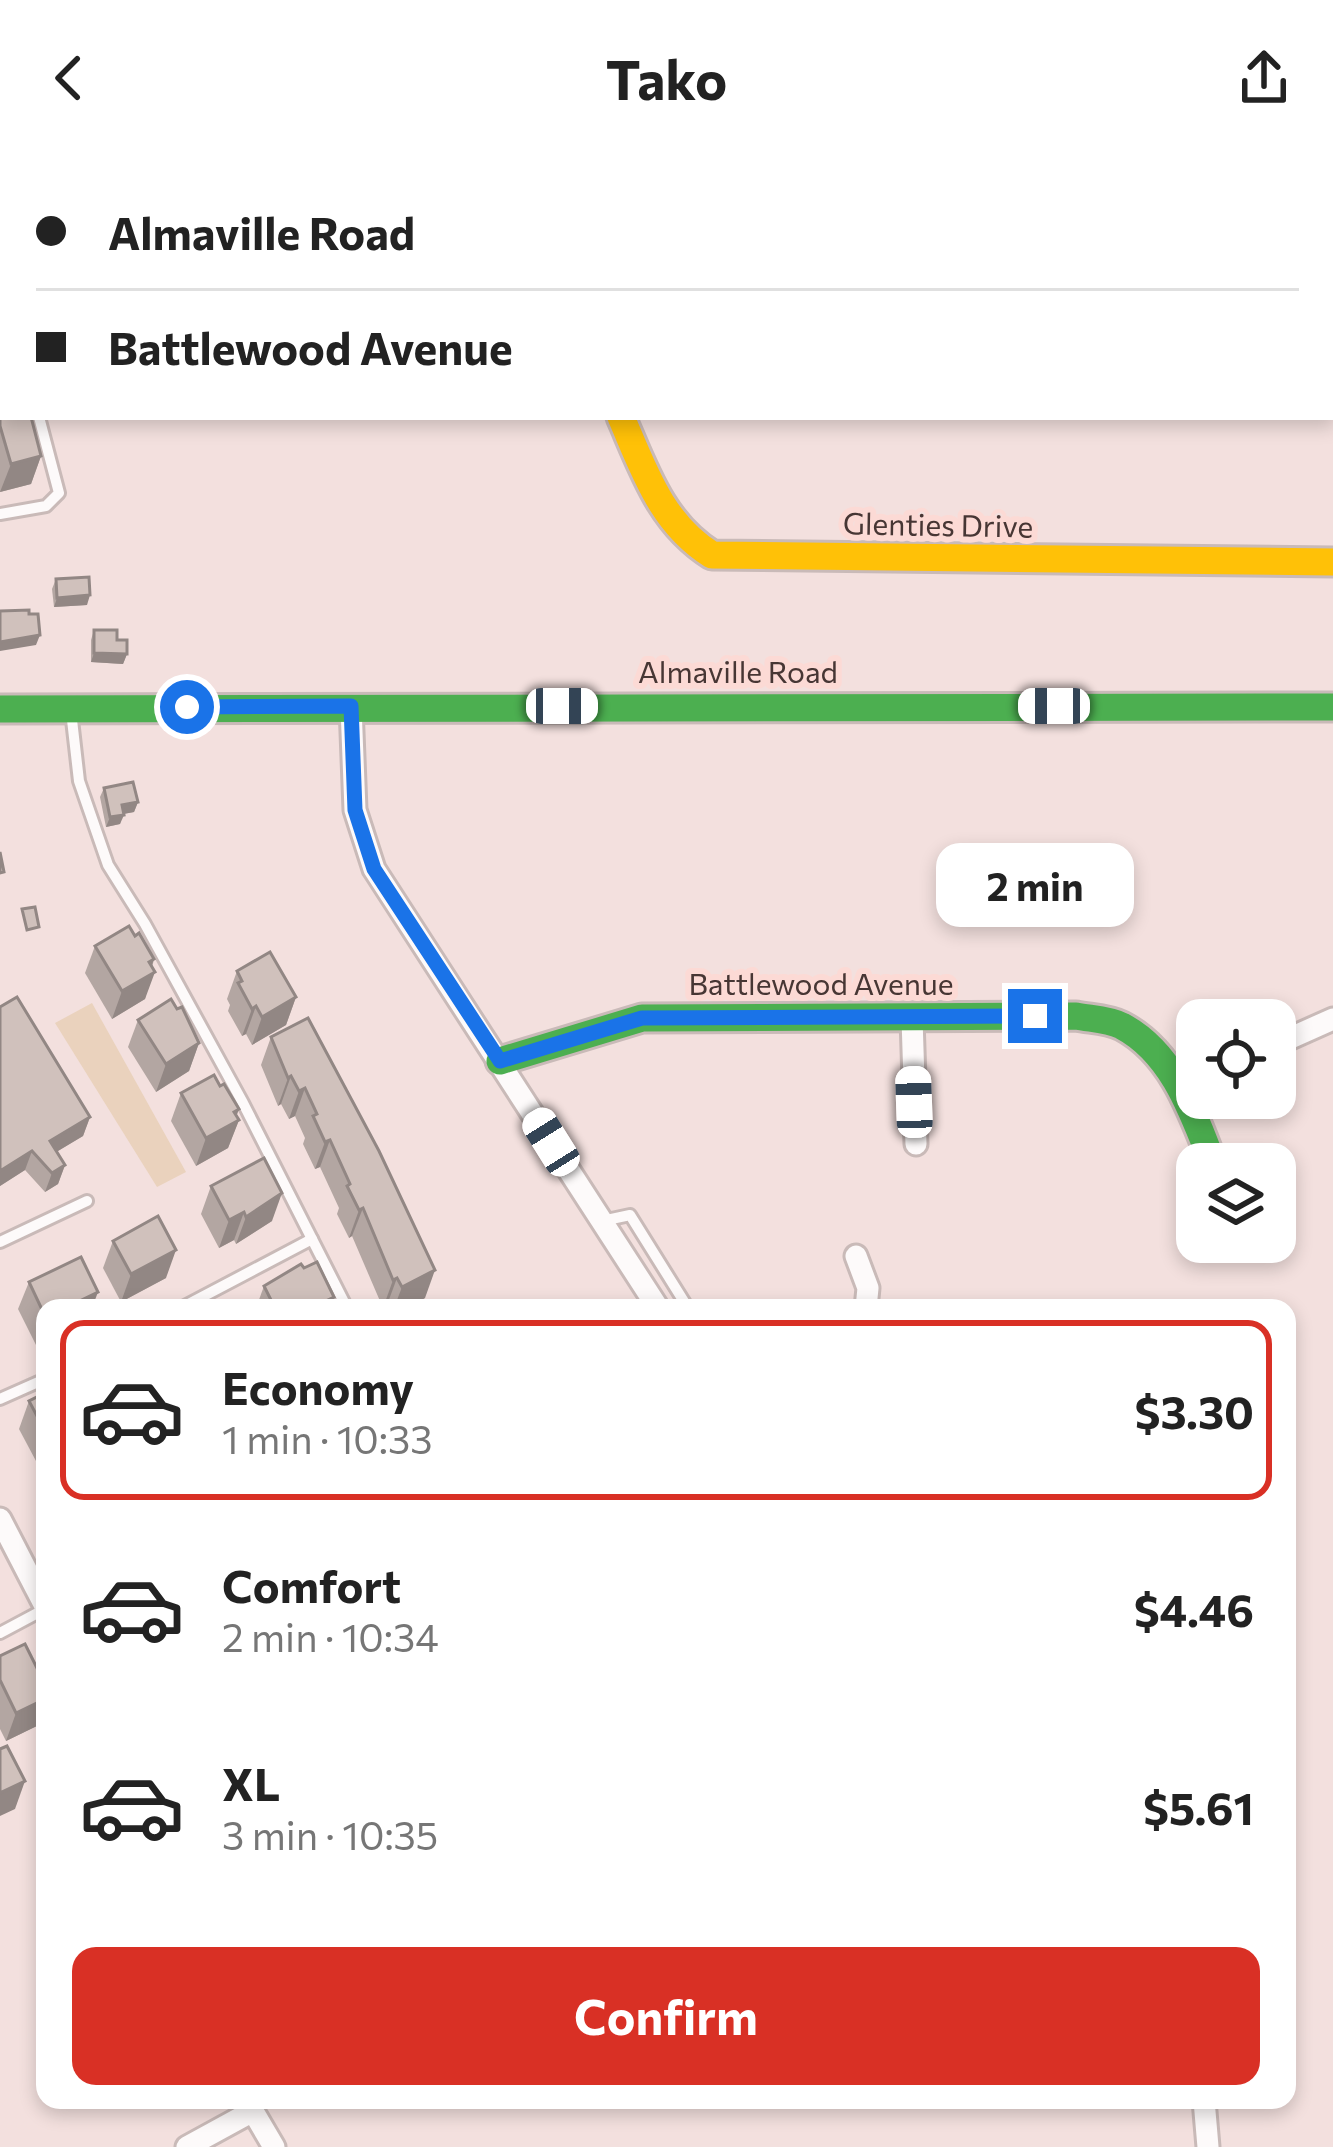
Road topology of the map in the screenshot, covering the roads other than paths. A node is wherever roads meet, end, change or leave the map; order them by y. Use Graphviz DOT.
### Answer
graph roads {
  1 [pos="40,420"];
  2 [pos="622,420"];
  3 [pos="0,514"];
  4 [pos="1333,562"];
  5 [pos="351,706"];
  6 [pos="70,707"];
  7 [pos="1333,707"];
  8 [pos="0,709"];
  9 [pos="911,1018"];
  10 [pos="1333,1018"];
  11 [pos="1296,1035"];
  12 [pos="500,1061"];
  13 [pos="1176,1070"];
  14 [pos="916,1144"];
  15 [pos="87,1201"];
  16 [pos="602,1221"];
  17 [pos="312,1239"];
  18 [pos="0,1242"];
  19 [pos="856,1256"];
  20 [pos="198,1299"];
  21 [pos="342,1299"];
  22 [pos="652,1299"];
  23 [pos="682,1299"];
  24 [pos="867,1299"];
  25 [pos="36,1382"];
  26 [pos="0,1399"];
  27 [pos="0,1520"];
  28 [pos="36,1590"];
  29 [pos="36,1612"];
  30 [pos="0,1633"];
  31 [pos="244,2109"];
  32 [pos="251,2109"];
  33 [pos="1205,2109"];
  34 [pos="187,2147"];
  35 [pos="274,2147"];
  36 [pos="1208,2147"];
  1 -- 3 [label="lane"];
  2 -- 4 [label="street, Glenties Drive"];
  5 -- 6 [label="street, Almaville Road"];
  5 -- 7 [label="street, Almaville Road"];
  5 -- 12 [label="street"];
  6 -- 8 [label="street, Almaville Road"];
  6 -- 17 [label="lane"];
  9 -- 12 [label="street, Battlewood Avenue"];
  9 -- 13 [label="street, Battlewood Avenue"];
  9 -- 14 [label="street"];
  10 -- 11 [label="street"];
  12 -- 16 [label="street"];
  15 -- 18 [label="lane"];
  16 -- 22 [label="street"];
  16 -- 23 [label="lane"];
  17 -- 20 [label="lane"];
  17 -- 21 [label="lane"];
  19 -- 24 [label="street"];
  25 -- 26 [label="lane"];
  27 -- 28 [label="street"];
  29 -- 30 [label="lane"];
  31 -- 34 [label="street"];
  32 -- 35 [label="street"];
  33 -- 36 [label="street"];
}
